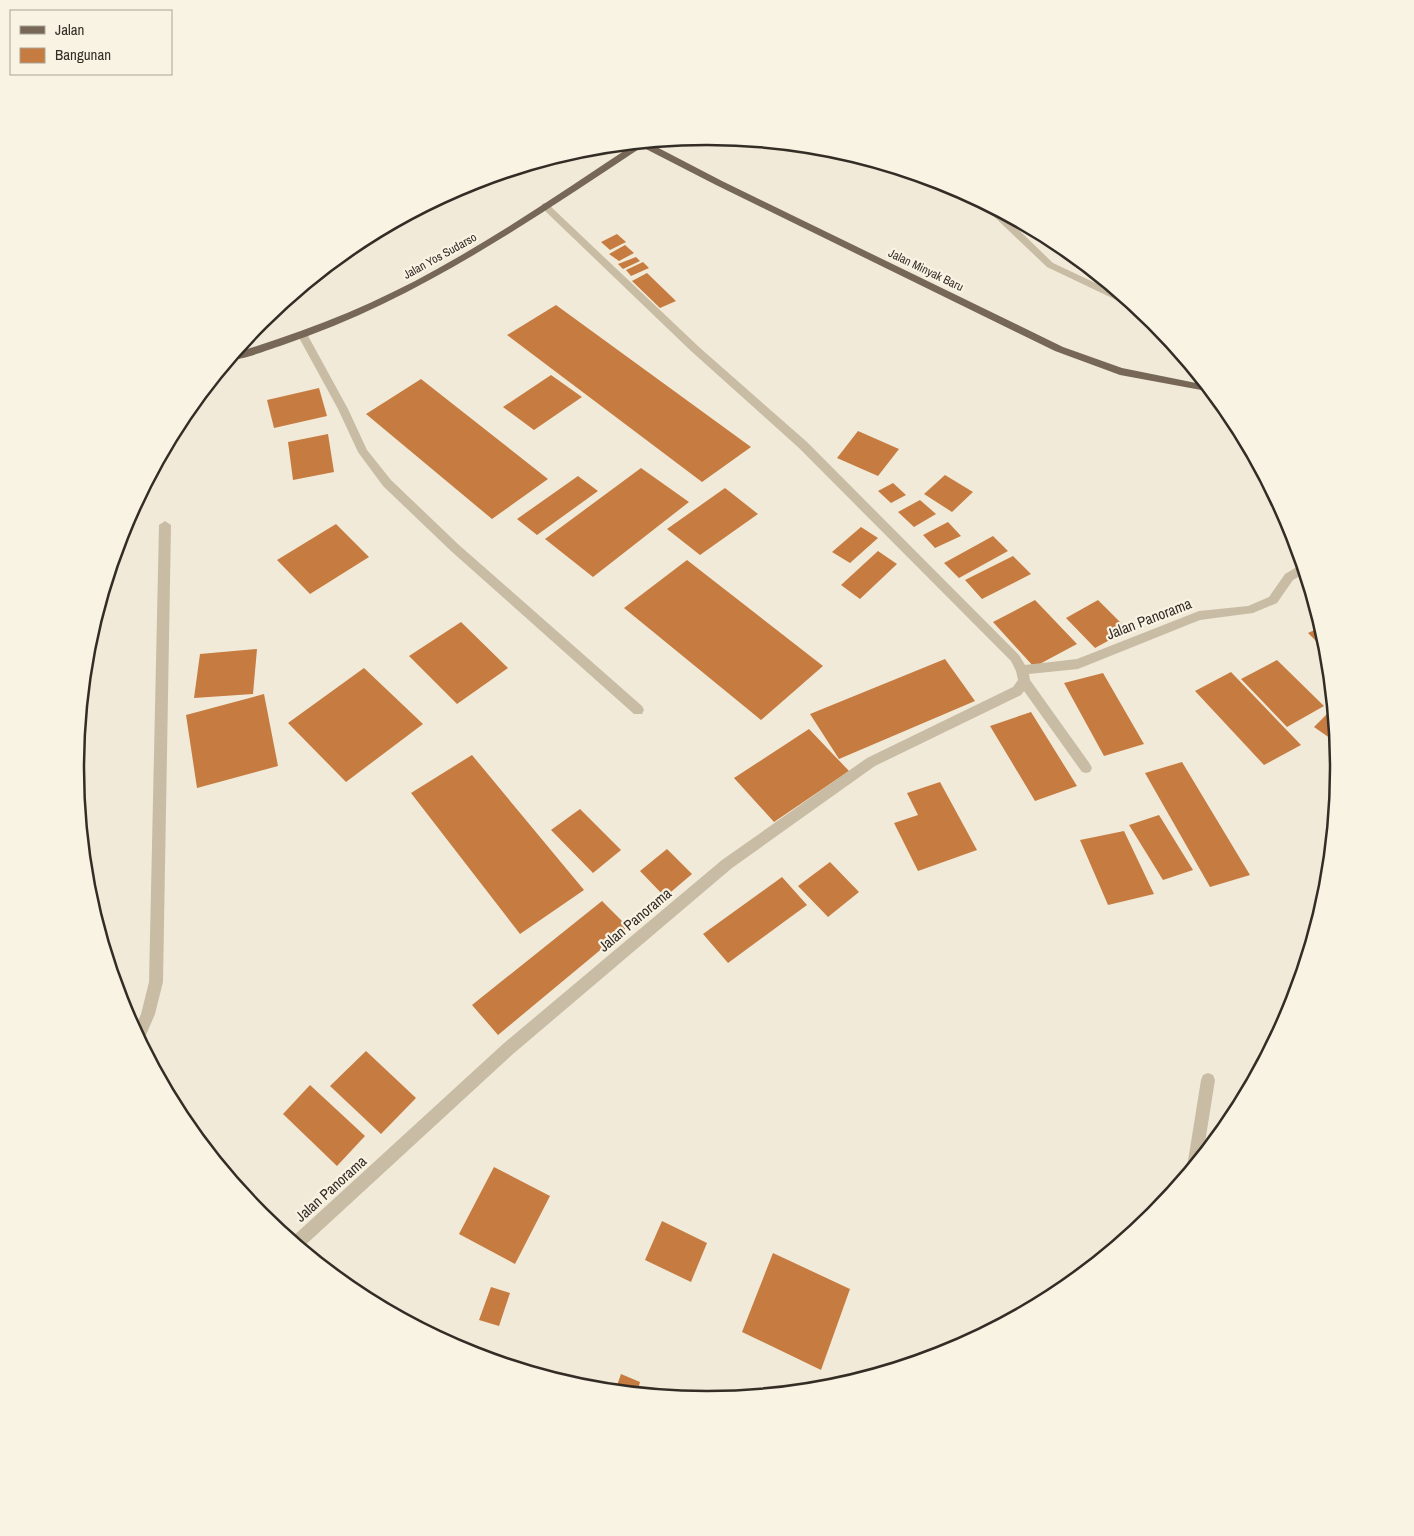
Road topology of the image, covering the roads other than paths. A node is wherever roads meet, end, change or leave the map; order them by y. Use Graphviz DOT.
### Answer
graph roads {
  1 [pos="651,147"];
  2 [pos="633,149"];
  3 [pos="546,206"];
  4 [pos="1001,219"];
  5 [pos="1113,295"];
  6 [pos="302,334"];
  7 [pos="241,354"];
  8 [pos="1199,387"];
  9 [pos="165,525"];
  10 [pos="1298,572"];
  11 [pos="1023,675"];
  12 [pos="638,710"];
  13 [pos="1086,768"];
  14 [pos="141,1029"];
  15 [pos="1208,1080"];
  16 [pos="1196,1153"];
  17 [pos="300,1240"];
  1 -- 8 [label="main road, Jalan Minyak Baru"];
  2 -- 3 [label="main road, Jalan Yos Sudarso"];
  3 -- 6 [label="main road, Jalan Yos Sudarso"];
  3 -- 11 [label="street"];
  4 -- 5 [label="street"];
  6 -- 7 [label="main road, Jalan Yos Sudarso"];
  6 -- 12 [label="street"];
  9 -- 14 [label="street"];
  10 -- 11 [label="street, Jalan Panorama"];
  11 -- 13 [label="street"];
  11 -- 17 [label="street, Jalan Panorama"];
  15 -- 16 [label="street"];
}
